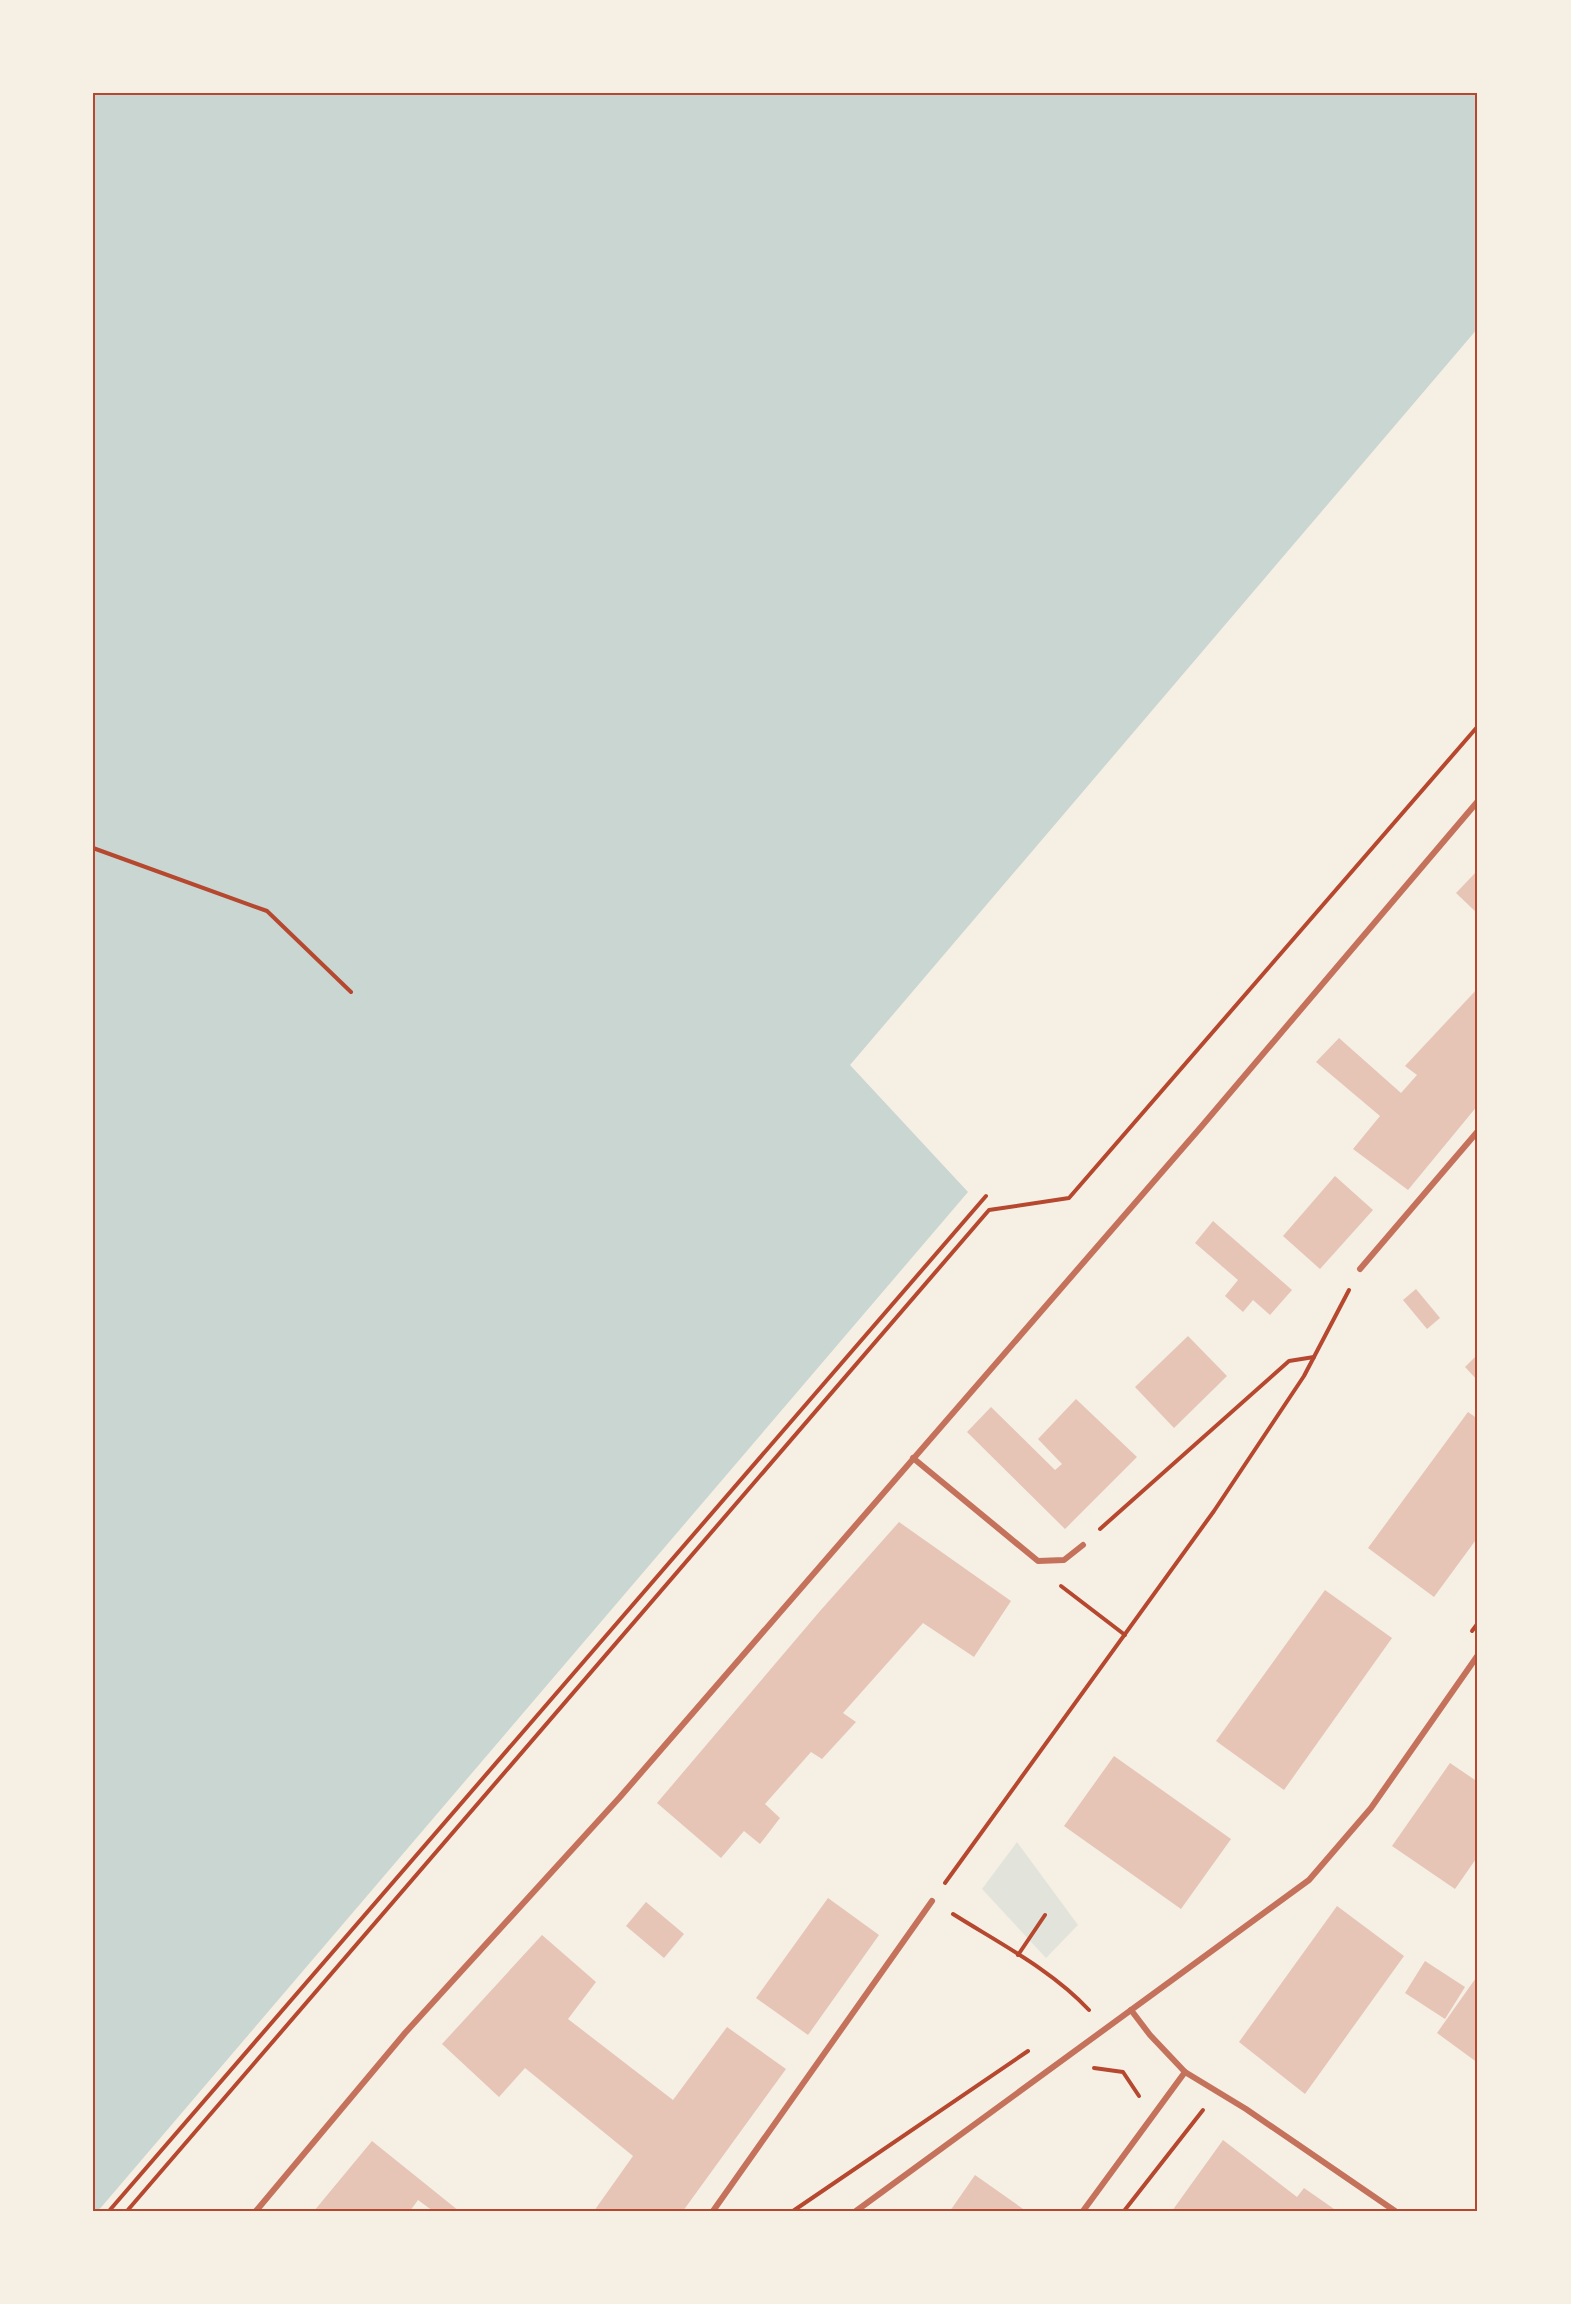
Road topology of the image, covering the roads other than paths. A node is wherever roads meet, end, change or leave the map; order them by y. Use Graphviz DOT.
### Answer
graph roads {
  1 [pos="1478,801"];
  2 [pos="1478,1131"];
  3 [pos="1360,1269"];
  4 [pos="913,1458"];
  5 [pos="1083,1545"];
  6 [pos="1478,1655"];
  7 [pos="932,1901"];
  8 [pos="1131,2010"];
  9 [pos="1185,2072"];
  10 [pos="256,2211"];
  11 [pos="712,2211"];
  12 [pos="856,2211"];
  13 [pos="1083,2211"];
  14 [pos="1395,2211"];
  1 -- 4 [label="street"];
  2 -- 3 [label="street"];
  4 -- 5 [label="street"];
  4 -- 10 [label="street"];
  6 -- 8 [label="street"];
  7 -- 11 [label="street"];
  8 -- 9 [label="street"];
  8 -- 12 [label="street"];
  9 -- 13 [label="street"];
  9 -- 14 [label="street"];
}
